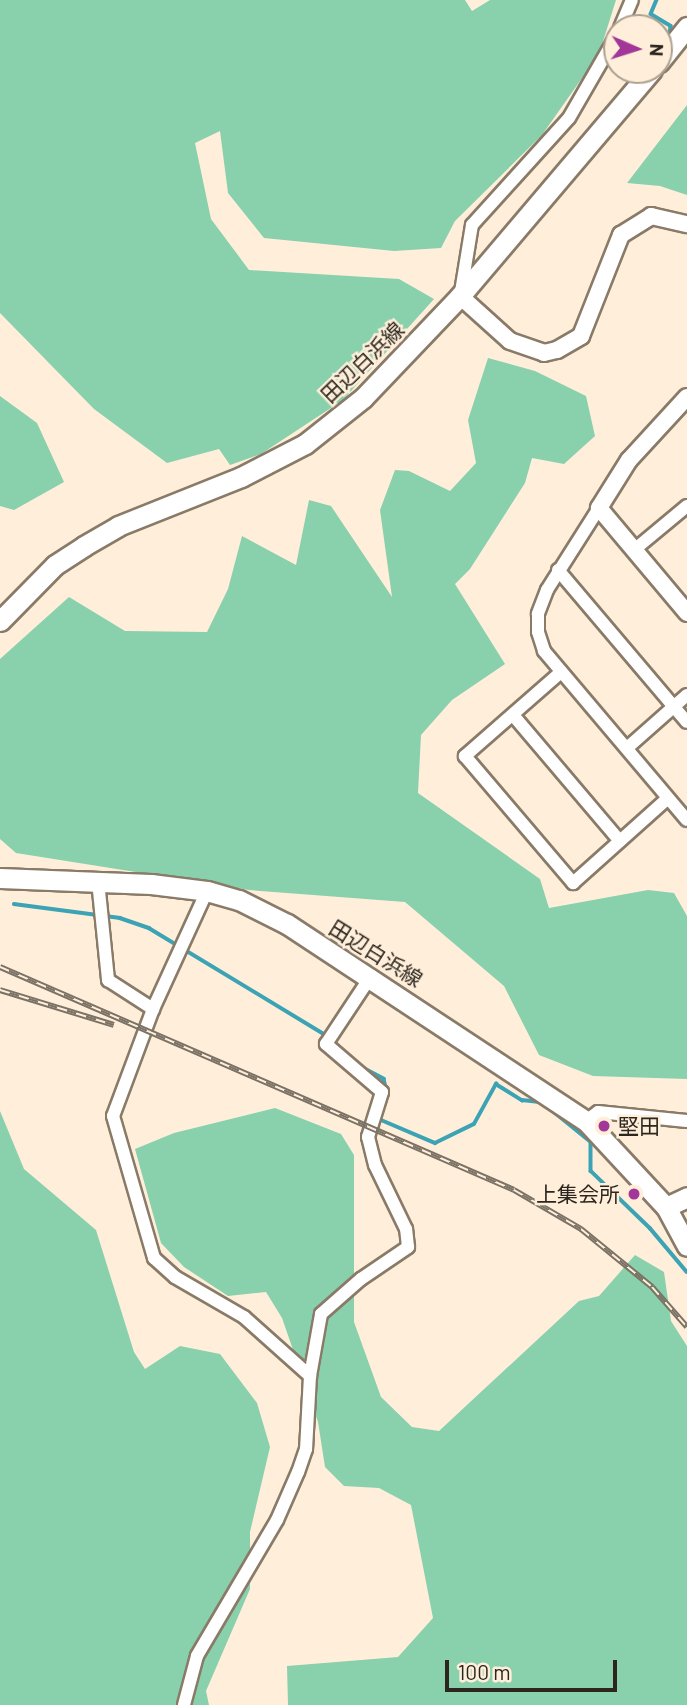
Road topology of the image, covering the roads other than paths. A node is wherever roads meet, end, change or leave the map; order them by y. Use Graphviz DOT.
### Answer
graph roads {
  1 [pos="687,27"];
  2 [pos="673,44"];
  3 [pos="603,59"];
  4 [pos="640,84"];
  5 [pos="687,225"];
  6 [pos="460,296"];
  7 [pos="687,397"];
  8 [pos="687,506"];
  9 [pos="599,508"];
  10 [pos="634,550"];
  11 [pos="558,570"];
  12 [pos="687,613"];
  13 [pos="0,621"];
  14 [pos="562,672"];
  15 [pos="687,695"];
  16 [pos="674,706"];
  17 [pos="513,715"];
  18 [pos="687,722"];
  19 [pos="627,748"];
  20 [pos="667,799"];
  21 [pos="687,820"];
  22 [pos="620,841"];
  23 [pos="0,878"];
  24 [pos="98,881"];
  25 [pos="207,891"];
  26 [pos="371,976"];
  27 [pos="153,1009"];
  28 [pos="586,1121"];
  29 [pos="687,1121"];
  30 [pos="687,1197"];
  31 [pos="666,1207"];
  32 [pos="687,1246"];
  33 [pos="310,1376"];
  34 [pos="184,1705"];
  1 -- 2 [label="main road"];
  3 -- 6 [label="street"];
  4 -- 6 [label="main road, 田辺白浜線"];
  5 -- 6 [label="street"];
  6 -- 13 [label="main road, 田辺白浜線"];
  7 -- 9 [label="street"];
  8 -- 10 [label="street"];
  9 -- 10 [label="street"];
  9 -- 11 [label="street"];
  10 -- 12 [label="street"];
  11 -- 14 [label="street"];
  11 -- 16 [label="street"];
  14 -- 17 [label="street"];
  14 -- 19 [label="street"];
  15 -- 16 [label="street"];
  16 -- 18 [label="street"];
  16 -- 19 [label="street"];
  17 -- 22 [label="street"];
  17 -- 22 [label="street"];
  19 -- 20 [label="street"];
  20 -- 21 [label="street"];
  20 -- 22 [label="street"];
  23 -- 24 [label="main road, 田辺白浜線"];
  24 -- 25 [label="main road, 田辺白浜線"];
  24 -- 27 [label="street"];
  25 -- 26 [label="main road, 田辺白浜線"];
  25 -- 27 [label="street"];
  26 -- 28 [label="main road, 田辺白浜線"];
  26 -- 33 [label="street"];
  27 -- 33 [label="street"];
  28 -- 29 [label="street"];
  28 -- 31 [label="main road, 田辺白浜線"];
  30 -- 31 [label="main road"];
  31 -- 32 [label="main road, 田辺白浜線"];
  33 -- 34 [label="street"];
}
